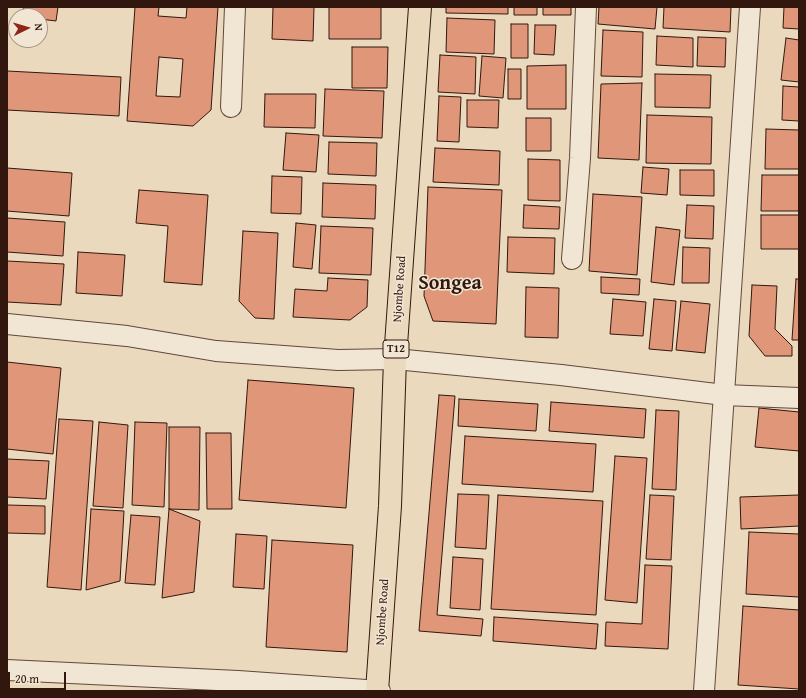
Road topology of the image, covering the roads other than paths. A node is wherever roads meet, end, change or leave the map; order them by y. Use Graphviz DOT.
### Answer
graph roads {
  1 [pos="235,7"];
  2 [pos="420,7"];
  3 [pos="586,7"];
  4 [pos="750,7"];
  5 [pos="231,107"];
  6 [pos="572,259"];
  7 [pos="7,324"];
  8 [pos="395,359"];
  9 [pos="724,395"];
  10 [pos="799,398"];
  11 [pos="7,670"];
  12 [pos="378,691"];
  13 [pos="704,691"];
  1 -- 5 [label="street"];
  2 -- 8 [label="highway, Njombe Road / T12"];
  3 -- 6 [label="street"];
  4 -- 9 [label="street"];
  7 -- 8 [label="street"];
  8 -- 9 [label="street"];
  8 -- 12 [label="highway, Njombe Road / T12"];
  9 -- 10 [label="street"];
  9 -- 13 [label="street"];
  11 -- 12 [label="street"];
}
